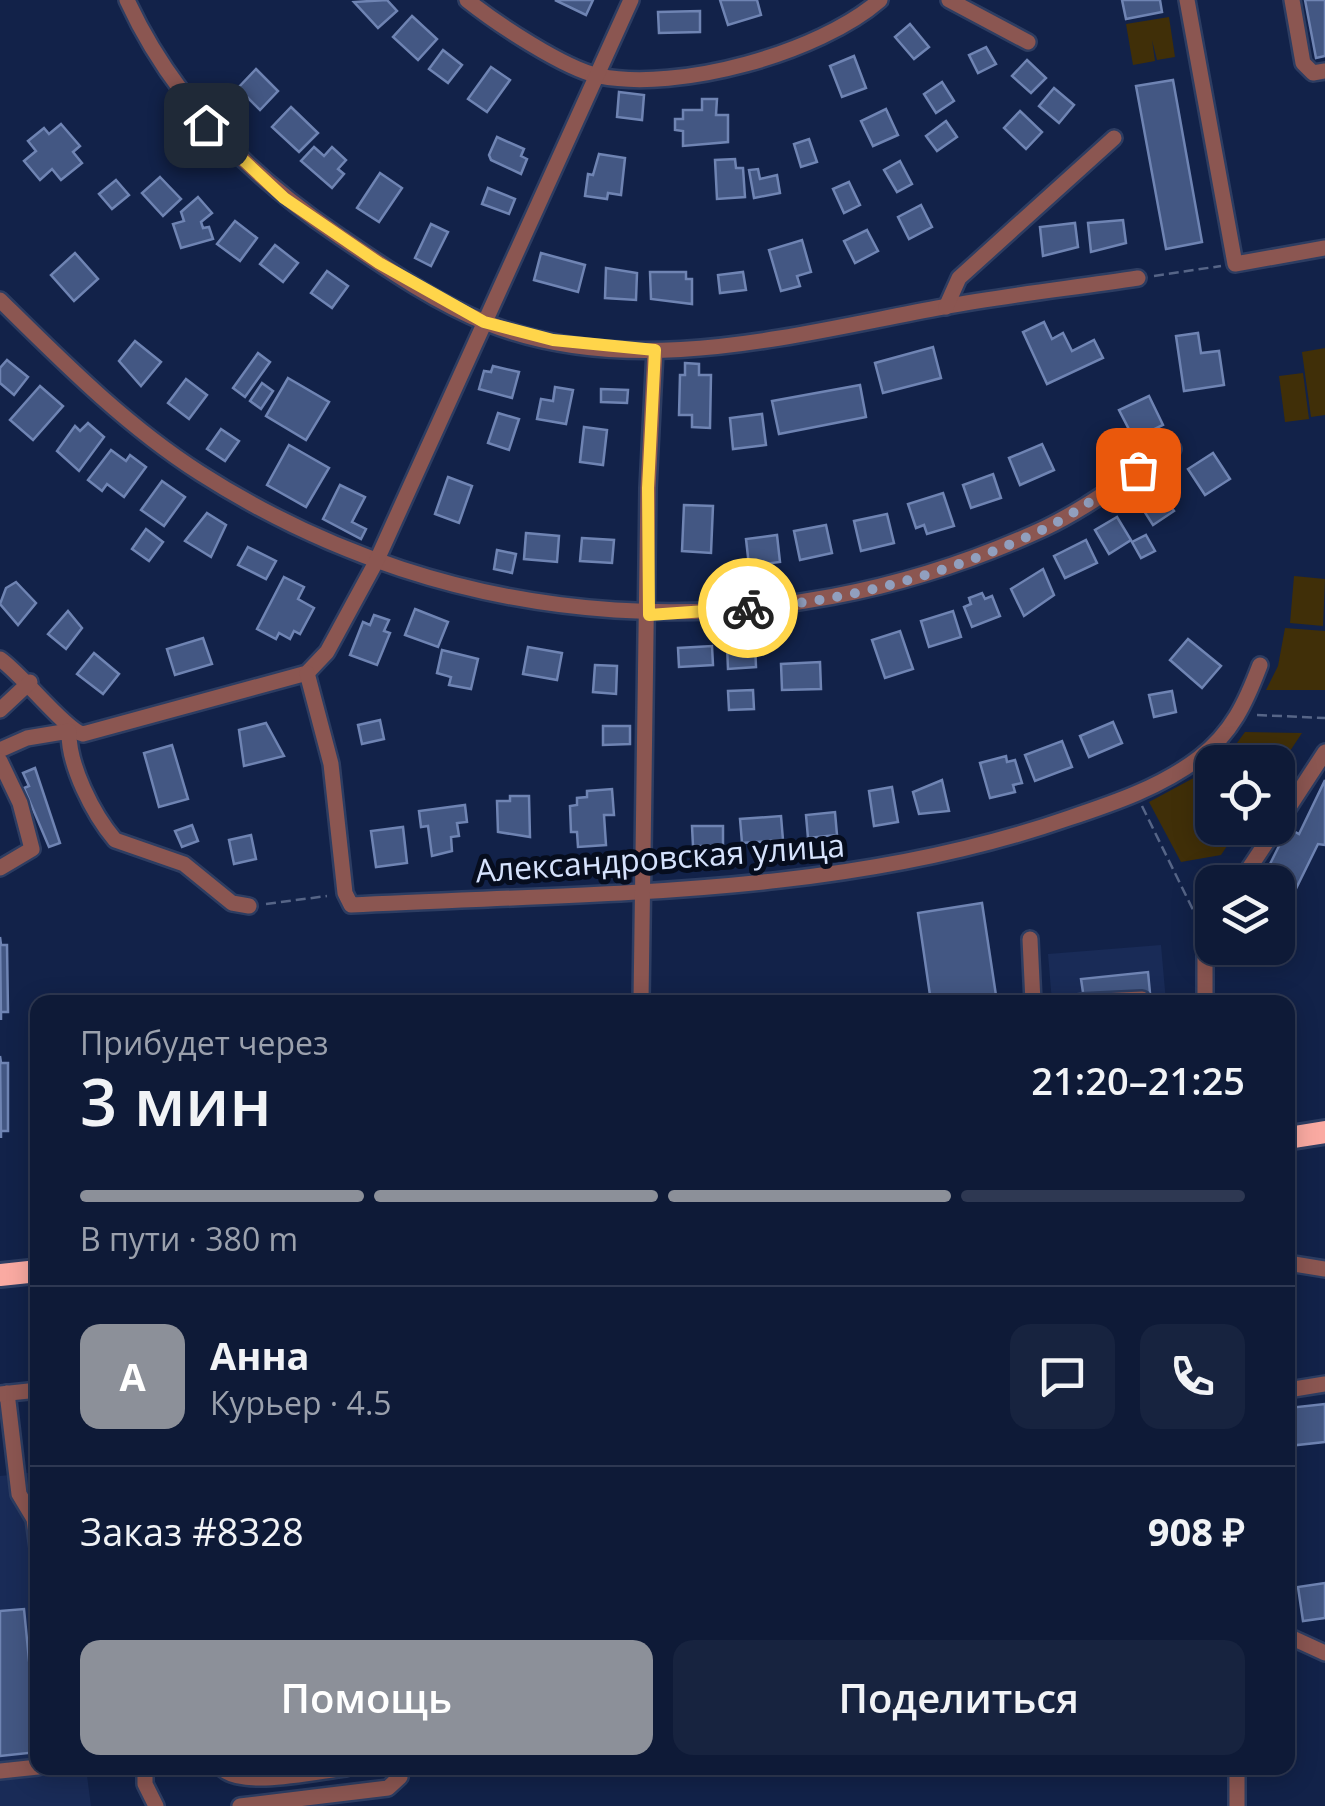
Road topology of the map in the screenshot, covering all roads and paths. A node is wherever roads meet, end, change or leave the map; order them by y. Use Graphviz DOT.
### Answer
graph roads {
  1 [pos="127,0"];
  2 [pos="466,0"];
  3 [pos="631,0"];
  4 [pos="880,0"];
  5 [pos="949,0"];
  6 [pos="1187,0"];
  7 [pos="1292,0"];
  8 [pos="1028,42"];
  9 [pos="1325,71"];
  10 [pos="598,76"];
  11 [pos="1114,138"];
  12 [pos="1325,248"];
  13 [pos="1228,265"];
  14 [pos="1138,278"];
  15 [pos="0,300"];
  16 [pos="946,306"];
  17 [pos="484,322"];
  18 [pos="655,350"];
  19 [pos="1174,449"];
  20 [pos="376,562"];
  21 [pos="649,615"];
  22 [pos="0,659"];
  23 [pos="1260,665"];
  24 [pos="307,672"];
  25 [pos="30,682"];
  26 [pos="0,710"];
  27 [pos="1240,715"];
  28 [pos="1325,718"];
  29 [pos="70,731"];
  30 [pos="0,750"];
  31 [pos="1325,752"];
  32 [pos="0,761"];
  33 [pos="1136,794"];
  34 [pos="1295,797"];
  35 [pos="0,868"];
  36 [pos="644,892"];
  37 [pos="348,899"];
  38 [pos="1195,904"];
  39 [pos="249,906"];
  40 [pos="1030,939"];
  41 [pos="1207,965"];
  42 [pos="1205,993"];
  43 [pos="642,995"];
  44 [pos="1033,995"];
  45 [pos="1325,1132"];
  46 [pos="1295,1137"];
  47 [pos="1295,1264"];
  48 [pos="1325,1269"];
  49 [pos="30,1272"];
  50 [pos="0,1275"];
  51 [pos="1325,1384"];
  52 [pos="1295,1389"];
  53 [pos="30,1391"];
  54 [pos="4,1393"];
  55 [pos="30,1513"];
  56 [pos="1295,1639"];
  57 [pos="1325,1653"];
  58 [pos="30,1768"];
  59 [pos="0,1770"];
  60 [pos="145,1775"];
  61 [pos="231,1775"];
  62 [pos="284,1775"];
  63 [pos="400,1775"];
  64 [pos="1236,1775"];
  65 [pos="156,1806"];
  66 [pos="240,1806"];
  67 [pos="1236,1806"];
  1 -- 17 [label="street"];
  2 -- 10 [label="street"];
  3 -- 10 [label="street"];
  4 -- 10 [label="street"];
  5 -- 8 [label="street"];
  6 -- 13 [label="street"];
  7 -- 9 [label="street"];
  10 -- 17 [label="street"];
  11 -- 16 [label="street"];
  12 -- 13 [label="street"];
  13 -- 14 [label="path"];
  14 -- 16 [label="street"];
  15 -- 20 [label="street"];
  16 -- 18 [label="street"];
  17 -- 18 [label="street"];
  17 -- 20 [label="street"];
  18 -- 21 [label="street"];
  19 -- 21 [label="street"];
  20 -- 21 [label="street"];
  20 -- 24 [label="street"];
  21 -- 36 [label="street"];
  22 -- 25 [label="street"];
  23 -- 27 [label="street, Александровская улица"];
  24 -- 29 [label="street"];
  24 -- 37 [label="street"];
  25 -- 26 [label="street"];
  25 -- 29 [label="street"];
  27 -- 28 [label="path"];
  27 -- 33 [label="street, Александровская улица"];
  29 -- 30 [label="street"];
  29 -- 39 [label="street"];
  31 -- 34 [label="street"];
  32 -- 35 [label="street"];
  33 -- 36 [label="street, Александровская улица"];
  33 -- 38 [label="path"];
  36 -- 37 [label="street, Александровская улица"];
  36 -- 43 [label="street"];
  37 -- 39 [label="path"];
  40 -- 44 [label="street"];
  41 -- 42 [label="street"];
  45 -- 46 [label="highway"];
  47 -- 48 [label="street"];
  49 -- 50 [label="highway"];
  51 -- 52 [label="street"];
  53 -- 54 [label="street"];
  54 -- 55 [label="street"];
  56 -- 57 [label="street"];
  58 -- 59 [label="street"];
  60 -- 65 [label="street"];
  61 -- 62 [label="street"];
  63 -- 66 [label="street"];
  64 -- 67 [label="street"];
}
